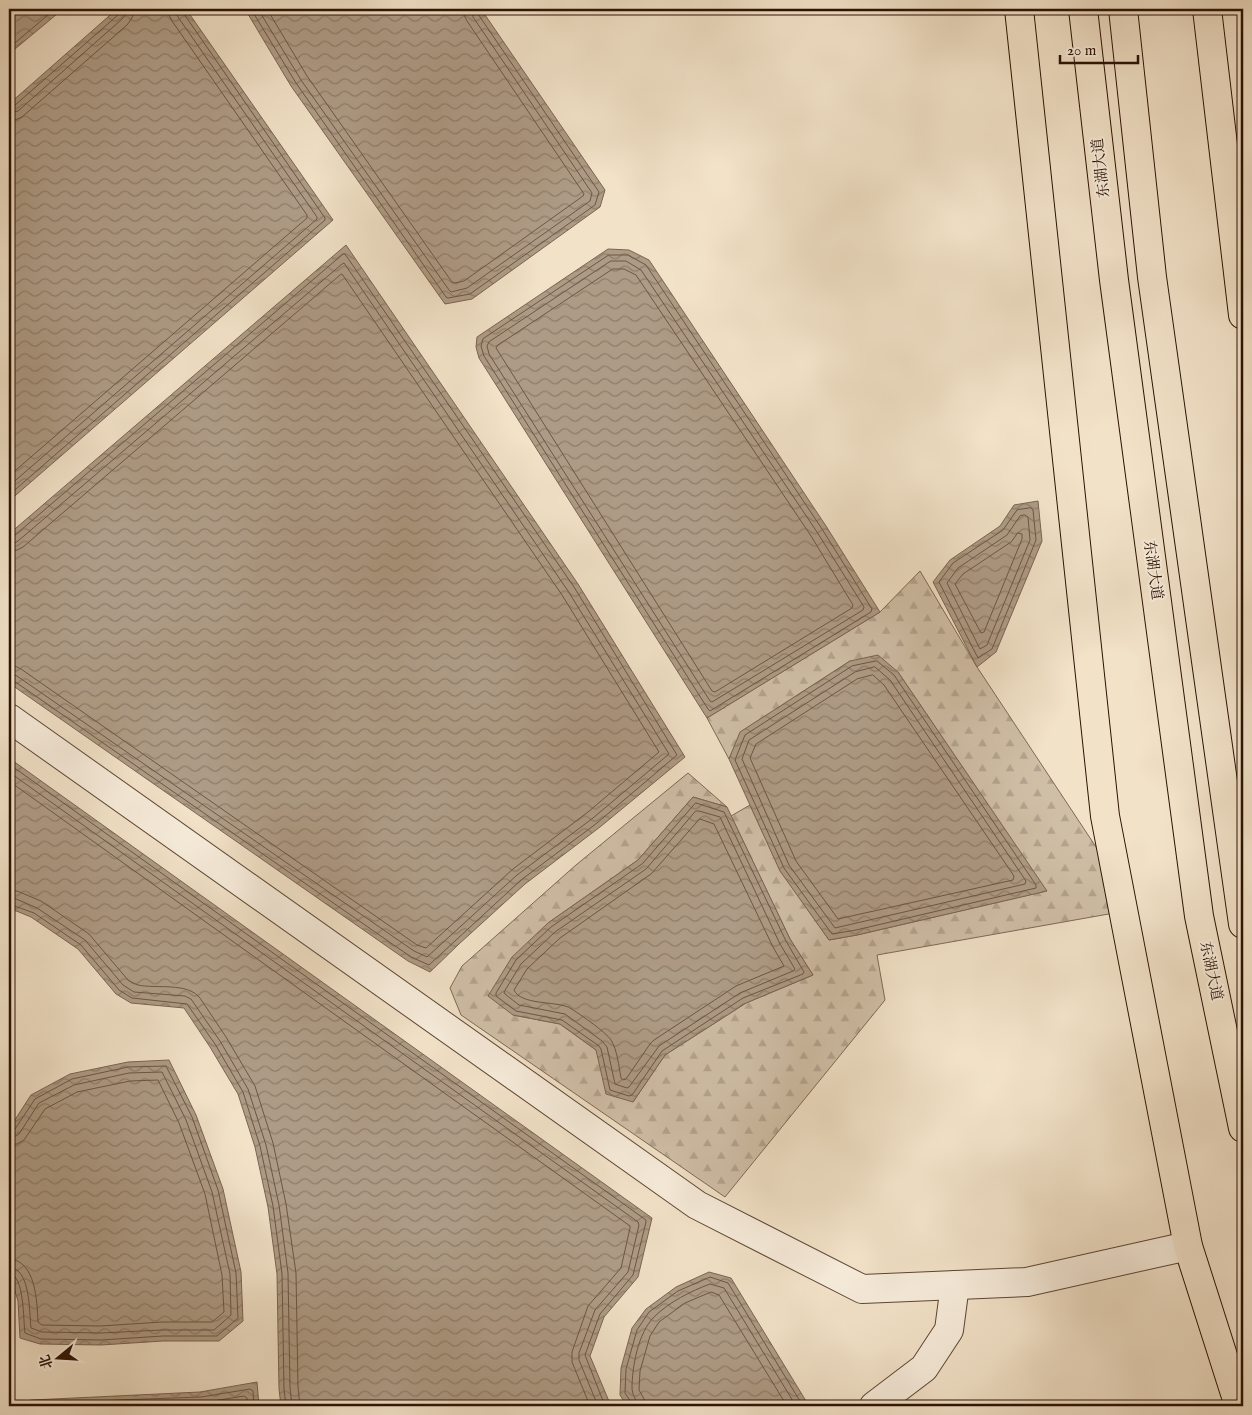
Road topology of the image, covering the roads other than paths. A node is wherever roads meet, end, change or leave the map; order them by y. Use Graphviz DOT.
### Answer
graph roads {
  1 [pos="1019,9"];
  2 [pos="1083,9"];
  3 [pos="1123,9"];
  4 [pos="1207,9"];
  5 [pos="1243,315"];
  6 [pos="9,718"];
  7 [pos="1242,915"];
  8 [pos="1243,1128"];
  9 [pos="1188,1246"];
  10 [pos="955,1285"];
  11 [pos="874,1406"];
  12 [pos="1239,1406"];
  1 -- 9 [label="highway"];
  2 -- 8 [label="highway, 东湖大道"];
  3 -- 7 [label="highway"];
  4 -- 5 [label="highway"];
  6 -- 10 [label="lane"];
  9 -- 10 [label="lane"];
  9 -- 12 [label="highway"];
  10 -- 11 [label="lane"];
}
